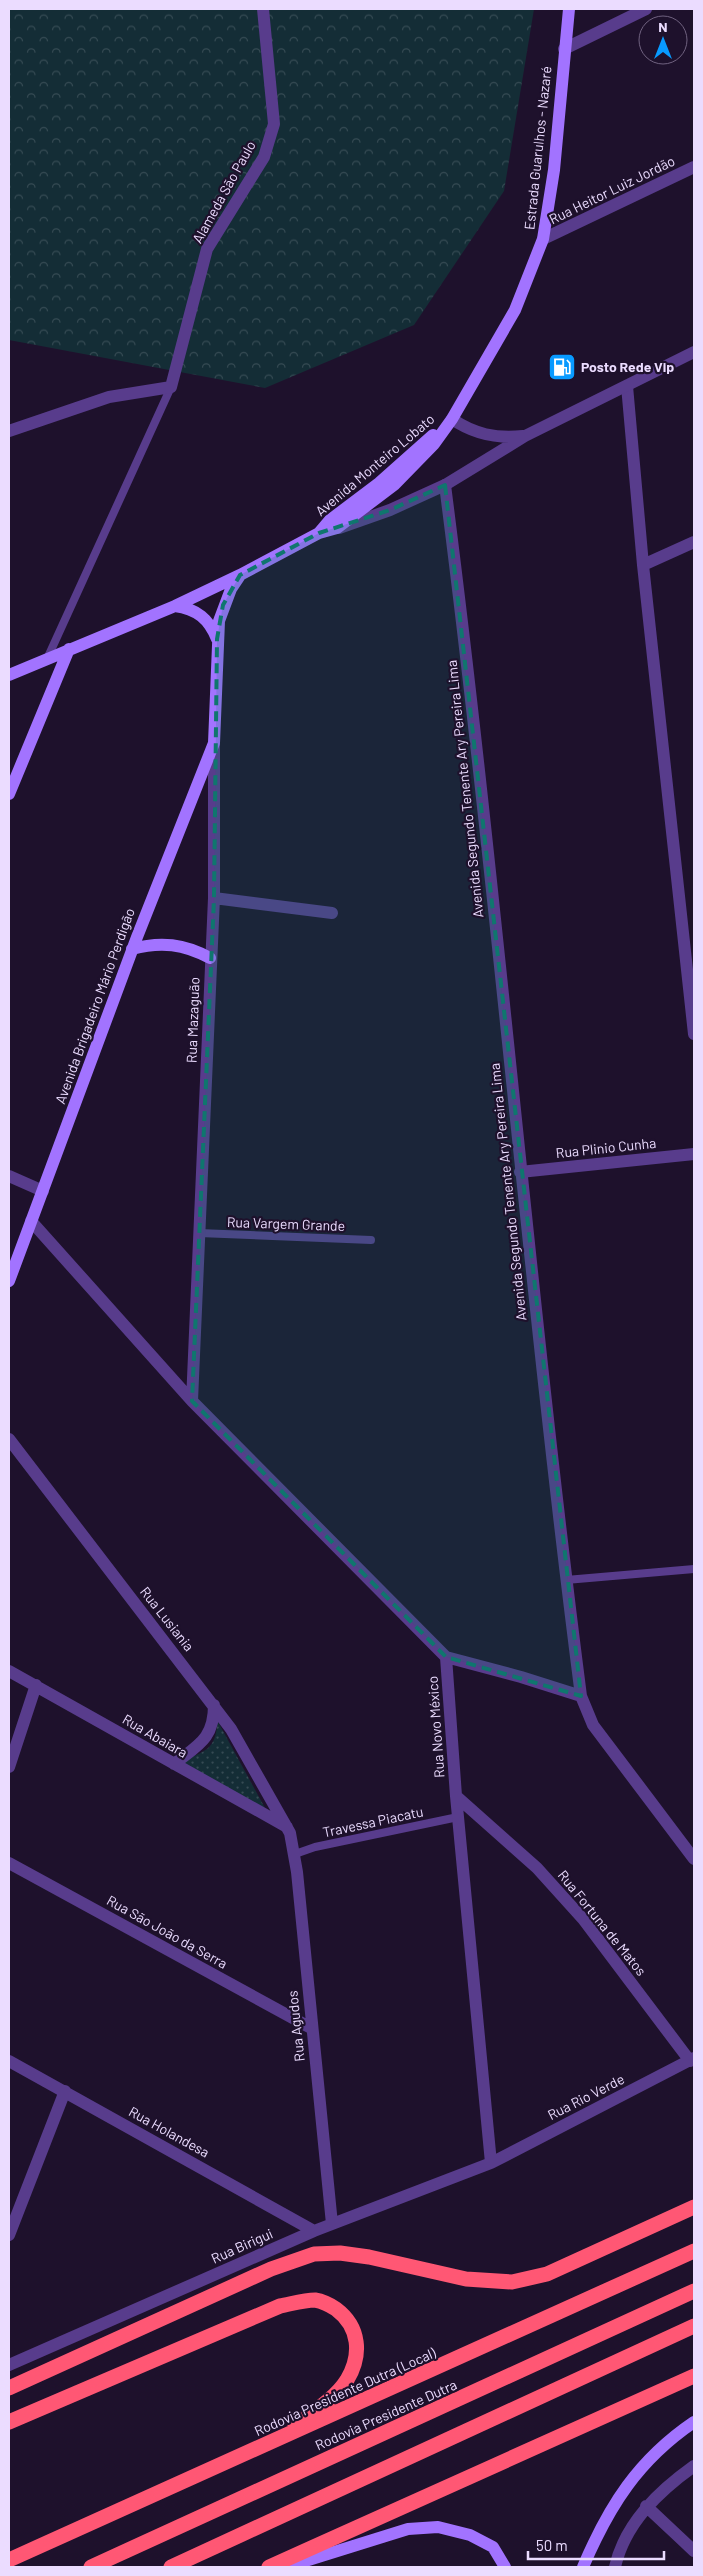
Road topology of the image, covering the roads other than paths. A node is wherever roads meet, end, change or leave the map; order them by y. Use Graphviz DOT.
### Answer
graph roads {
  1 [pos="263,9"];
  2 [pos="569,9"];
  3 [pos="646,9"];
  4 [pos="564,49"];
  5 [pos="694,167"];
  6 [pos="543,240"];
  7 [pos="694,352"];
  8 [pos="627,386"];
  9 [pos="171,387"];
  10 [pos="452,419"];
  11 [pos="9,431"];
  12 [pos="525,436"];
  13 [pos="445,485"];
  14 [pos="337,528"];
  15 [pos="318,533"];
  16 [pos="694,542"];
  17 [pos="643,565"];
  18 [pos="240,575"];
  19 [pos="175,606"];
  20 [pos="217,639"];
  21 [pos="69,649"];
  22 [pos="47,659"];
  23 [pos="9,675"];
  24 [pos="214,743"];
  25 [pos="9,794"];
  26 [pos="214,898"];
  27 [pos="332,913"];
  28 [pos="132,949"];
  29 [pos="210,958"];
  30 [pos="694,1034"];
  31 [pos="694,1154"];
  32 [pos="520,1172"];
  33 [pos="9,1176"];
  34 [pos="43,1191"];
  35 [pos="31,1221"];
  36 [pos="199,1233"];
  37 [pos="371,1240"];
  38 [pos="9,1281"];
  39 [pos="192,1401"];
  40 [pos="9,1439"];
  41 [pos="694,1569"];
  42 [pos="566,1580"];
  43 [pos="446,1657"];
  44 [pos="9,1671"];
  45 [pos="36,1685"];
  46 [pos="581,1696"];
  47 [pos="214,1705"];
  48 [pos="174,1764"];
  49 [pos="9,1767"];
  50 [pos="456,1796"];
  51 [pos="458,1817"];
  52 [pos="287,1827"];
  53 [pos="295,1854"];
  54 [pos="694,1859"];
  55 [pos="9,1863"];
  56 [pos="311,2028"];
  57 [pos="692,2059"];
  58 [pos="9,2061"];
  59 [pos="65,2091"];
  60 [pos="491,2163"];
  61 [pos="694,2206"];
  62 [pos="332,2224"];
  63 [pos="314,2231"];
  64 [pos="9,2235"];
  65 [pos="694,2251"];
  66 [pos="694,2291"];
  67 [pos="694,2326"];
  68 [pos="9,2365"];
  69 [pos="694,2376"];
  70 [pos="9,2388"];
  71 [pos="9,2422"];
  72 [pos="694,2422"];
  73 [pos="268,2445"];
  74 [pos="694,2466"];
  75 [pos="646,2506"];
  76 [pos="694,2551"];
  77 [pos="9,2560"];
  78 [pos="91,2567"];
  79 [pos="171,2567"];
  80 [pos="269,2567"];
  81 [pos="286,2567"];
  82 [pos="505,2567"];
  83 [pos="583,2567"];
  84 [pos="615,2567"];
  1 -- 9 [label="street, Alameda São Paulo"];
  2 -- 4 [label="main road, Estrada Guarulhos - Nazaré"];
  3 -- 4 [label="street"];
  4 -- 6 [label="main road, Estrada Guarulhos - Nazaré"];
  5 -- 6 [label="street, Rua Heitor Luiz Jordão"];
  6 -- 10 [label="main road, Estrada Guarulhos - Nazaré"];
  7 -- 8 [label="street"];
  8 -- 12 [label="street"];
  8 -- 17 [label="street"];
  9 -- 11 [label="street"];
  9 -- 22 [label="lane"];
  10 -- 12 [label="street"];
  10 -- 14 [label="main road, Avenida Monteiro Lobato"];
  10 -- 15 [label="main road, Avenida Monteiro Lobato"];
  12 -- 13 [label="street"];
  13 -- 14 [label="street"];
  13 -- 32 [label="street, Avenida Segundo Tenente Ary Pereira Lima"];
  14 -- 15 [label="main road, Avenida Monteiro Lobato"];
  15 -- 18 [label="main road, Avenida Monteiro Lobato"];
  16 -- 17 [label="street"];
  17 -- 30 [label="street"];
  18 -- 19 [label="main road, Avenida Monteiro Lobato"];
  18 -- 20 [label="main road, Rua Mazaguão"];
  19 -- 20 [label="main road"];
  19 -- 21 [label="main road, Avenida Monteiro Lobato"];
  20 -- 24 [label="main road, Rua Mazaguão"];
  21 -- 22 [label="main road, Avenida Monteiro Lobato"];
  21 -- 25 [label="main road"];
  22 -- 23 [label="main road, Avenida Monteiro Lobato"];
  24 -- 26 [label="street, Rua Mazaguão"];
  24 -- 28 [label="main road, Avenida Brigadeiro Mário Perdigão"];
  26 -- 27 [label="street"];
  26 -- 29 [label="street, Rua Mazaguão"];
  28 -- 29 [label="main road"];
  28 -- 34 [label="main road, Avenida Brigadeiro Mário Perdigão"];
  29 -- 36 [label="street, Rua Mazaguão"];
  31 -- 32 [label="street, Rua Plinio Cunha"];
  32 -- 42 [label="street, Avenida Segundo Tenente Ary Pereira Lima"];
  33 -- 34 [label="street"];
  34 -- 35 [label="main road, Avenida Brigadeiro Mário Perdigão"];
  35 -- 38 [label="main road, Avenida Brigadeiro Mário Perdigão"];
  35 -- 39 [label="street"];
  36 -- 37 [label="lane, Rua Vargem Grande"];
  36 -- 39 [label="street, Rua Mazaguão"];
  39 -- 43 [label="street"];
  40 -- 47 [label="street, Rua Lusiania"];
  41 -- 42 [label="lane"];
  42 -- 46 [label="street, Avenida Segundo Tenente Ary Pereira Lima"];
  43 -- 46 [label="street"];
  43 -- 50 [label="street, Rua Novo México"];
  44 -- 45 [label="street, Rua Abaiara"];
  45 -- 48 [label="street, Rua Abaiara"];
  45 -- 49 [label="street"];
  46 -- 54 [label="street, Avenida Segundo Tenente Ary Pereira Lima"];
  47 -- 48 [label="street"];
  47 -- 52 [label="street, Rua Lusiania"];
  48 -- 52 [label="street, Rua Abaiara"];
  50 -- 51 [label="street, Rua Novo México"];
  50 -- 57 [label="street, Rua Fortuna de Matos"];
  51 -- 53 [label="lane, Travessa Piacatu"];
  51 -- 60 [label="street, Rua Novo México"];
  52 -- 53 [label="street, Rua Agudos"];
  53 -- 56 [label="street, Rua Agudos"];
  55 -- 56 [label="street, Rua São João da Serra"];
  56 -- 62 [label="street, Rua Agudos"];
  57 -- 60 [label="street, Rua Rio Verde"];
  58 -- 59 [label="street, Rua Holandesa"];
  59 -- 63 [label="street, Rua Holandesa"];
  59 -- 64 [label="street"];
  60 -- 62 [label="street, Rua Birigui"];
  61 -- 70 [label="highway"];
  62 -- 63 [label="street, Rua Birigui"];
  63 -- 68 [label="street, Rua Birigui"];
  65 -- 73 [label="highway, Rodovia Presidente Dutra (Local)"];
  66 -- 78 [label="highway, Rodovia Presidente Dutra"];
  67 -- 79 [label="highway"];
  69 -- 80 [label="highway"];
  71 -- 73 [label="highway"];
  72 -- 83 [label="main road"];
  73 -- 77 [label="highway, Rodovia Presidente Dutra (Local)"];
  74 -- 75 [label="street"];
  75 -- 76 [label="street"];
  75 -- 84 [label="street"];
  81 -- 82 [label="main road"];
}
